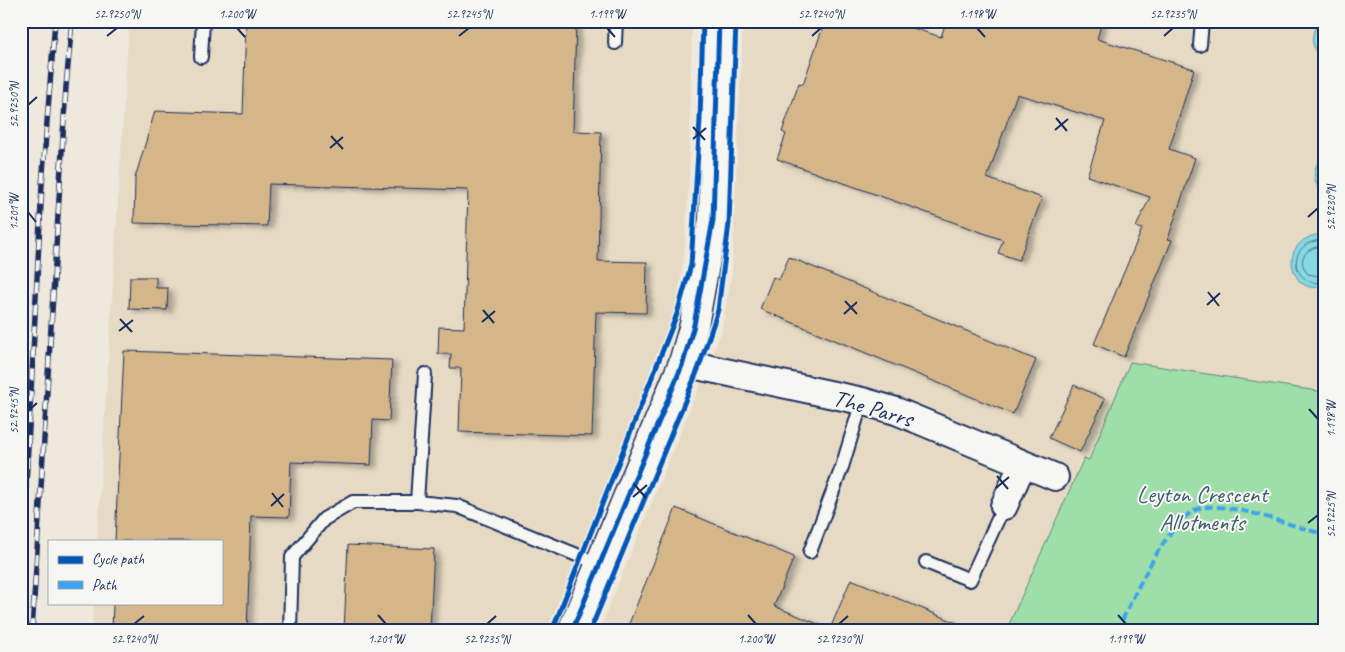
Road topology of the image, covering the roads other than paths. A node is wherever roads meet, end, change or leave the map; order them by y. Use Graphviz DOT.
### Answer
graph roads {
  1 [pos="203,21"];
  2 [pos="616,21"];
  3 [pos="719,21"];
  4 [pos="1202,21"];
  5 [pos="615,43"];
  6 [pos="1200,45"];
  7 [pos="201,57"];
  8 [pos="683,362"];
  9 [pos="425,374"];
  10 [pos="862,401"];
  11 [pos="1022,465"];
  12 [pos="1055,477"];
  13 [pos="416,502"];
  14 [pos="1004,506"];
  15 [pos="810,552"];
  16 [pos="926,562"];
  17 [pos="599,564"];
  18 [pos="290,631"];
  19 [pos="572,631"];
  1 -- 7 [label="lane"];
  2 -- 5 [label="lane"];
  3 -- 8 [label="street"];
  4 -- 6 [label="lane"];
  8 -- 10 [label="street, The Parrs"];
  8 -- 17 [label="street"];
  9 -- 13 [label="lane"];
  10 -- 11 [label="street, The Parrs"];
  10 -- 15 [label="lane"];
  11 -- 12 [label="street, The Parrs"];
  11 -- 14 [label="street"];
  13 -- 17 [label="lane"];
  13 -- 18 [label="lane"];
  14 -- 16 [label="lane"];
  17 -- 19 [label="street"];
}
